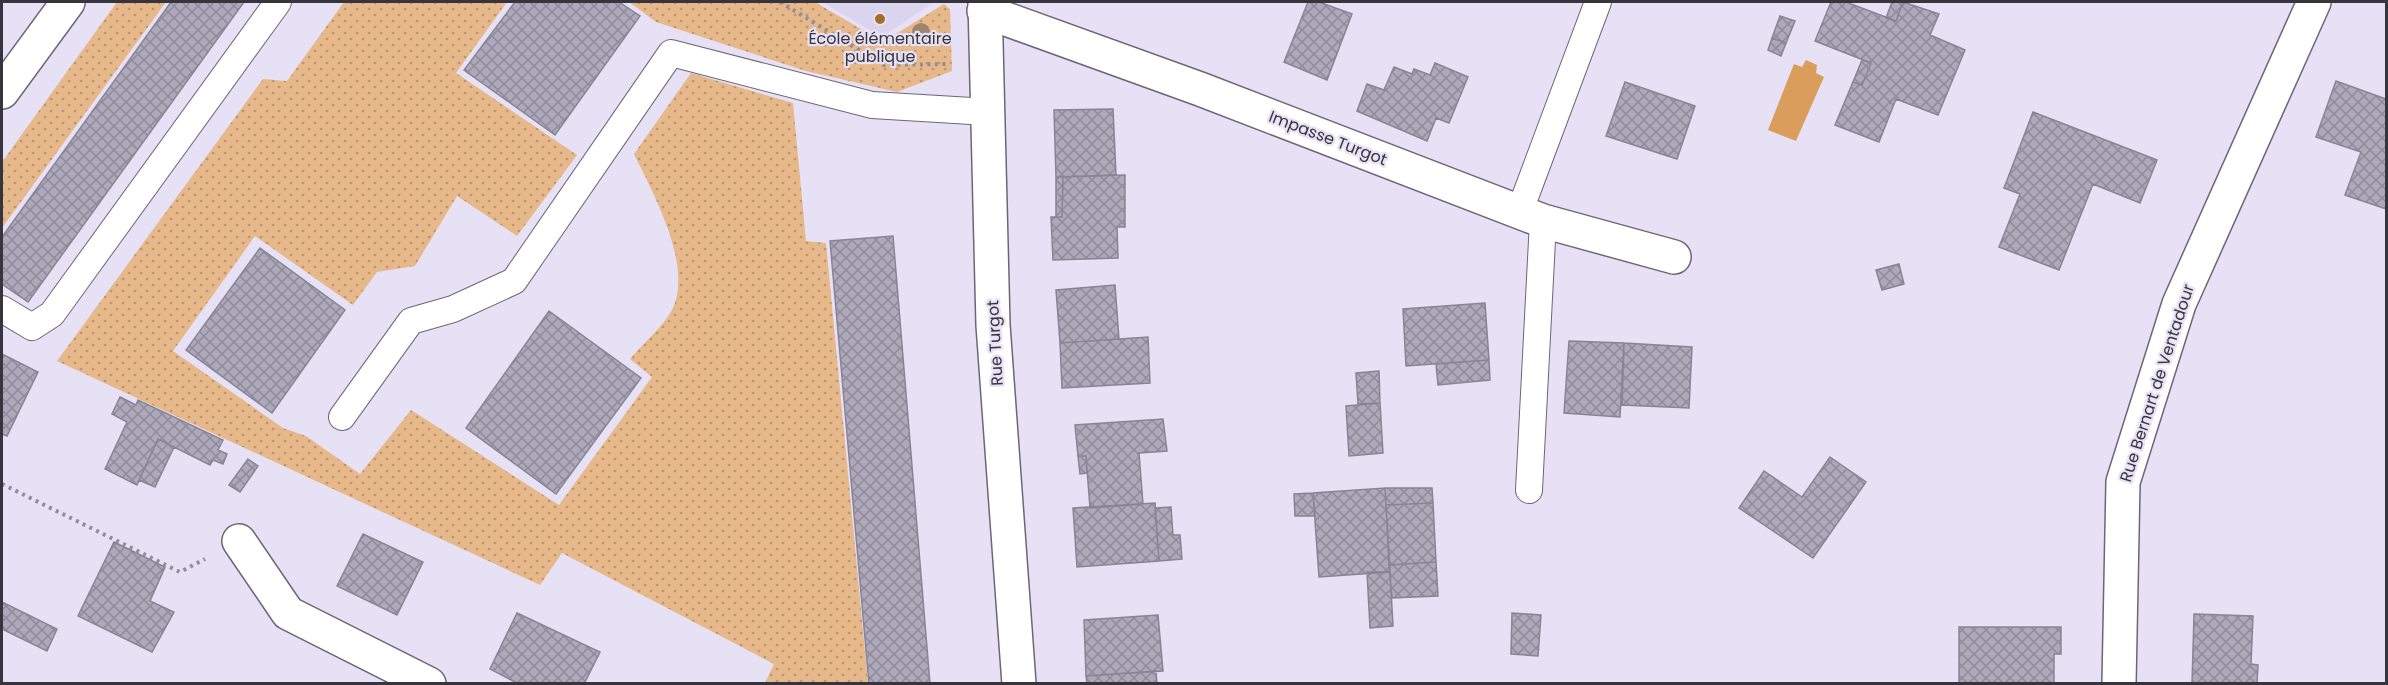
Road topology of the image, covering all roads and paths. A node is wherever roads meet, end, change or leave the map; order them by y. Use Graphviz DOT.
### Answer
graph roads {
  1 [pos="68,2"];
  2 [pos="278,2"];
  3 [pos="780,2"];
  4 [pos="1598,2"];
  5 [pos="2314,2"];
  6 [pos="984,6"];
  7 [pos="956,64"];
  8 [pos="2,92"];
  9 [pos="988,112"];
  10 [pos="1531,217"];
  11 [pos="1674,257"];
  12 [pos="2,309"];
  13 [pos="342,417"];
  14 [pos="2,484"];
  15 [pos="1528,490"];
  16 [pos="239,541"];
  17 [pos="429,684"];
  18 [pos="1019,684"];
  19 [pos="2119,684"];
  1 -- 8 [label="street"];
  2 -- 12 [label="lane"];
  3 -- 7 [label="path"];
  4 -- 10 [label="lane"];
  5 -- 19 [label="street, Rue Bernart de Ventadour"];
  6 -- 9 [label="street, Rue Turgot"];
  6 -- 10 [label="street, Impasse Turgot"];
  9 -- 13 [label="lane"];
  9 -- 18 [label="street, Rue Turgot"];
  10 -- 11 [label="street, Impasse Turgot"];
  10 -- 15 [label="lane"];
  14 -- 16 [label="path"];
  16 -- 17 [label="street"];
}
